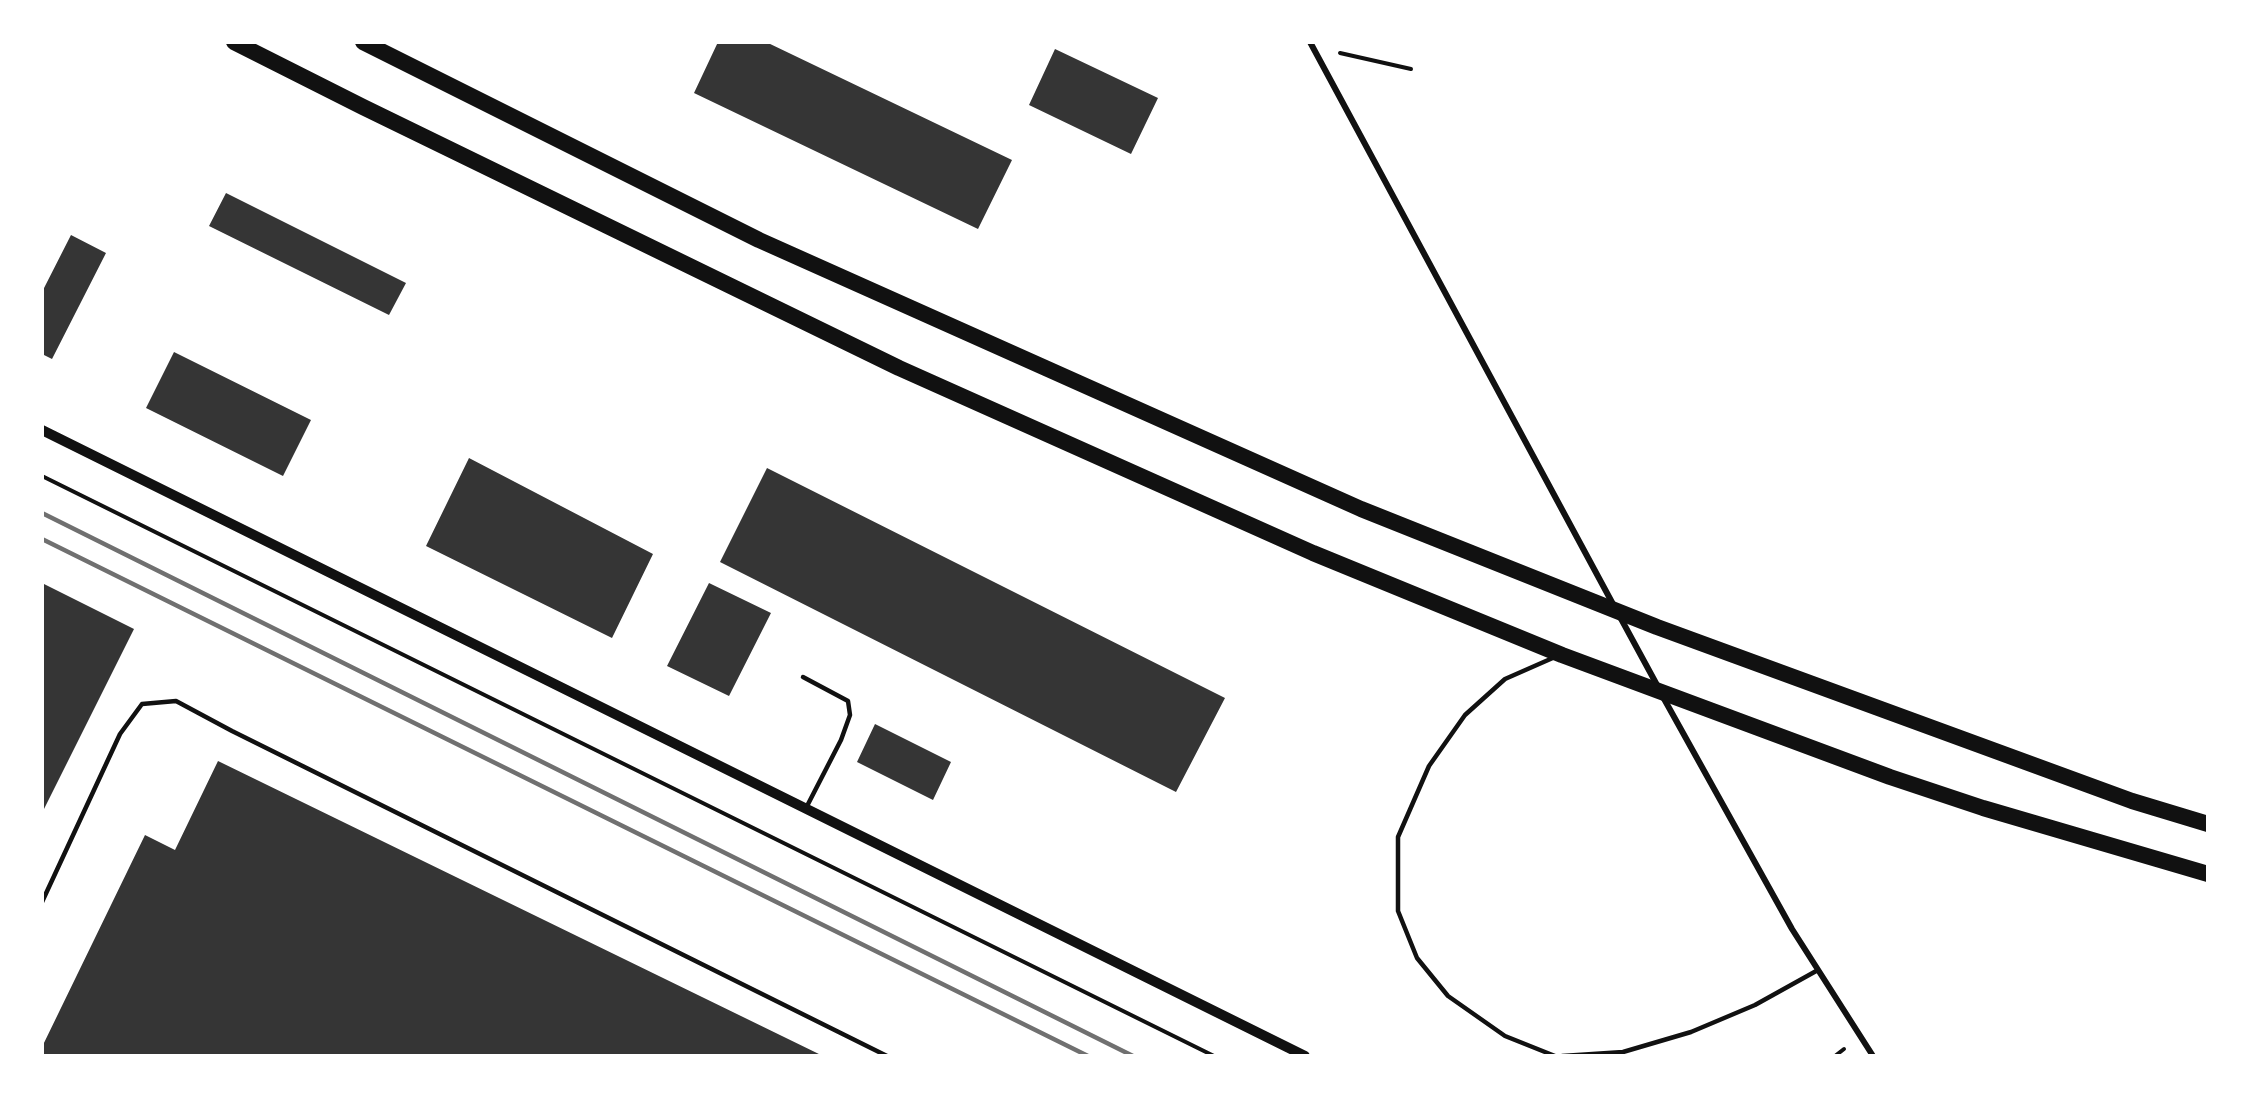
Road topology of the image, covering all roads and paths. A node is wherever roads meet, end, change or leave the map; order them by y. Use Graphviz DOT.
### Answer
graph roads {
  1 [pos="234,42"];
  2 [pos="363,42"];
  3 [pos="1311,44"];
  4 [pos="1411,69"];
  5 [pos="42,430"];
  6 [pos="42,476"];
  7 [pos="1562,655"];
  8 [pos="803,677"];
  9 [pos="806,808"];
  10 [pos="2208,824"];
  11 [pos="2208,874"];
  12 [pos="42,902"];
  13 [pos="1818,970"];
  14 [pos="1845,1049"];
  15 [pos="887,1056"];
  16 [pos="1214,1056"];
  17 [pos="1305,1056"];
  18 [pos="1555,1056"];
  19 [pos="1562,1056"];
  20 [pos="1835,1056"];
  21 [pos="1873,1056"];
  1 -- 7 [label="highway"];
  2 -- 10 [label="highway"];
  3 -- 4 [label="path"];
  3 -- 13 [label="street"];
  5 -- 9 [label="street"];
  6 -- 16 [label="path"];
  7 -- 11 [label="highway"];
  7 -- 18 [label="lane"];
  8 -- 9 [label="lane"];
  9 -- 17 [label="street"];
  12 -- 15 [label="lane"];
  13 -- 19 [label="lane"];
  13 -- 21 [label="street"];
  14 -- 20 [label="path"];
}
